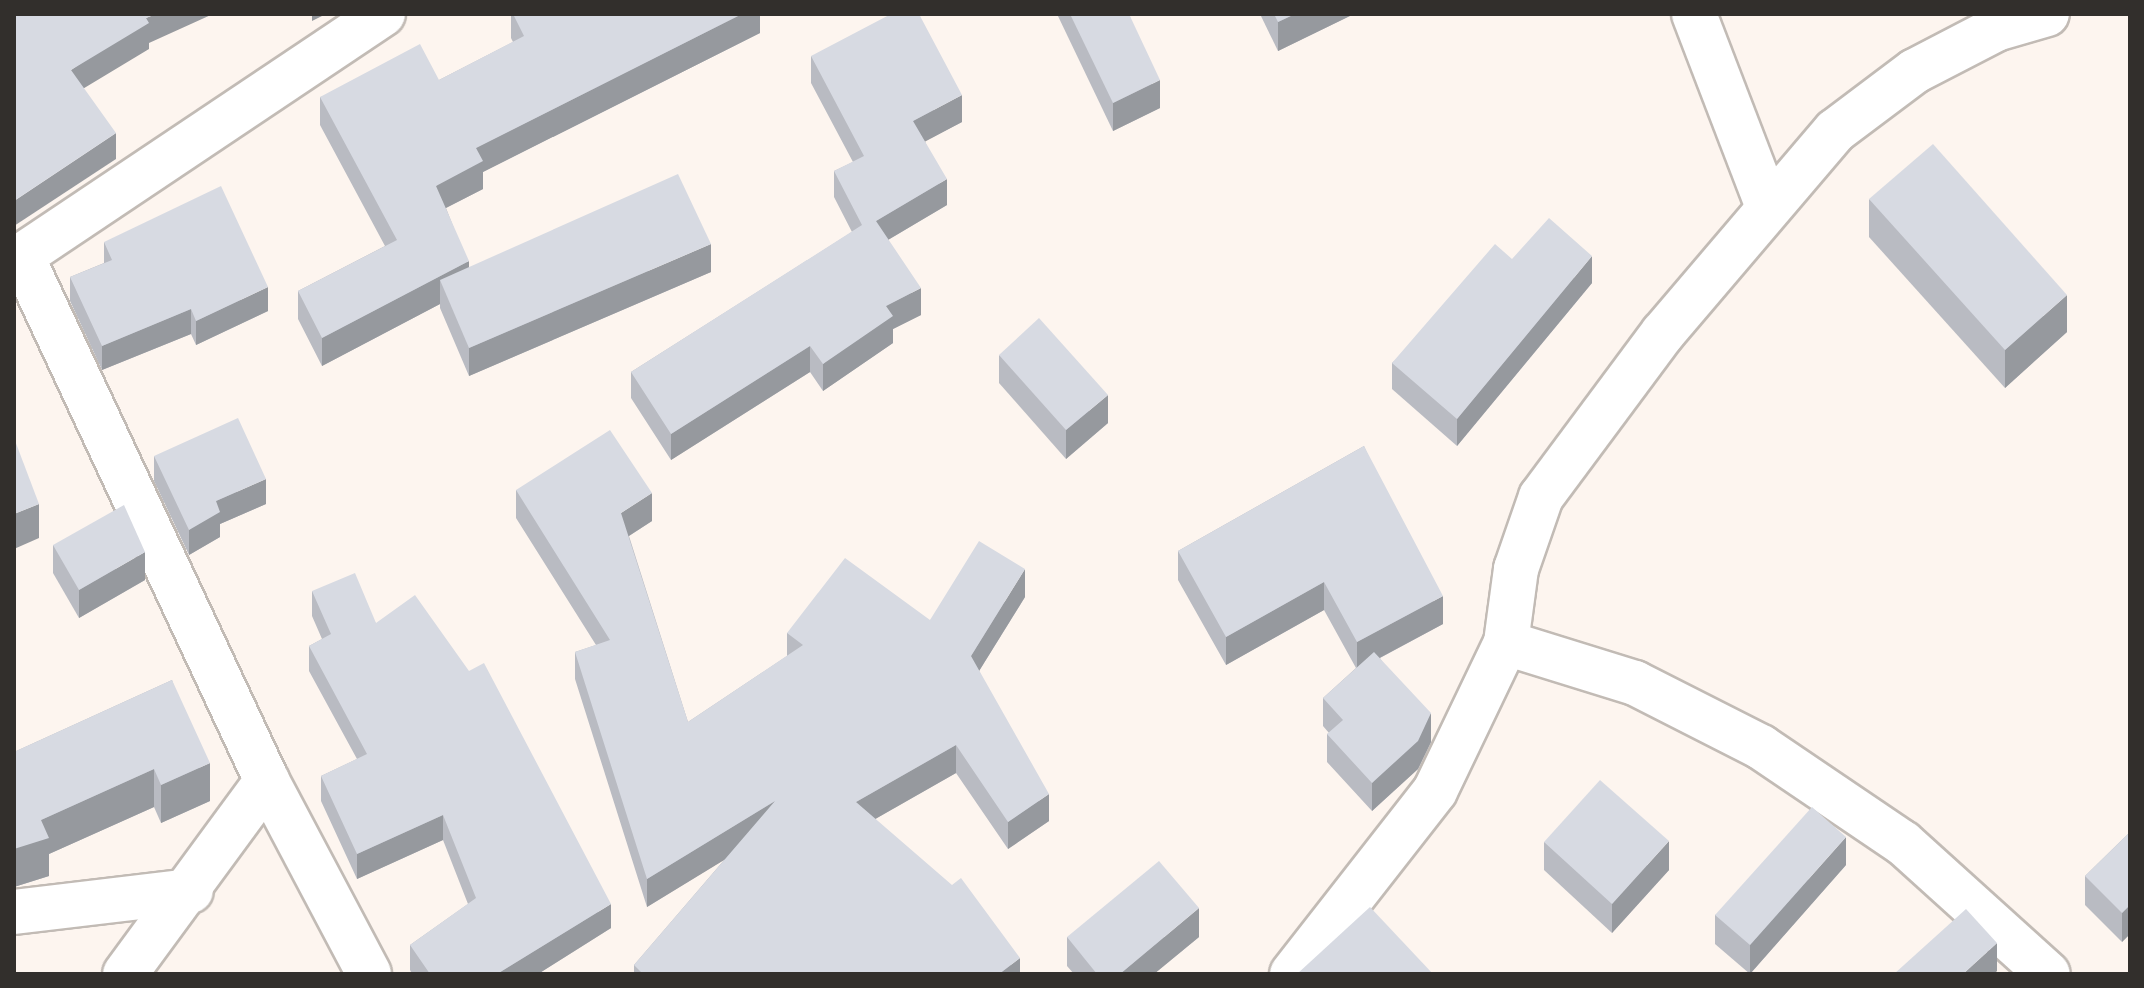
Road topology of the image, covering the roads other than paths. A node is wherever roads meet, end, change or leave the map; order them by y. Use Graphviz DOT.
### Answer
graph roads {
  1 [pos="383,14"];
  2 [pos="1694,14"];
  3 [pos="2047,14"];
  4 [pos="1768,207"];
  5 [pos="18,259"];
  6 [pos="1506,643"];
  7 [pos="267,781"];
  8 [pos="191,891"];
  9 [pos="14,912"];
  10 [pos="125,974"];
  11 [pos="369,974"];
  12 [pos="1292,974"];
  13 [pos="2048,974"];
  1 -- 5 [label="street"];
  2 -- 4 [label="street"];
  3 -- 4 [label="street"];
  4 -- 6 [label="street"];
  5 -- 7 [label="street"];
  6 -- 12 [label="street"];
  6 -- 13 [label="street"];
  7 -- 8 [label="street"];
  7 -- 11 [label="street"];
  8 -- 9 [label="street"];
  8 -- 10 [label="street"];
}
